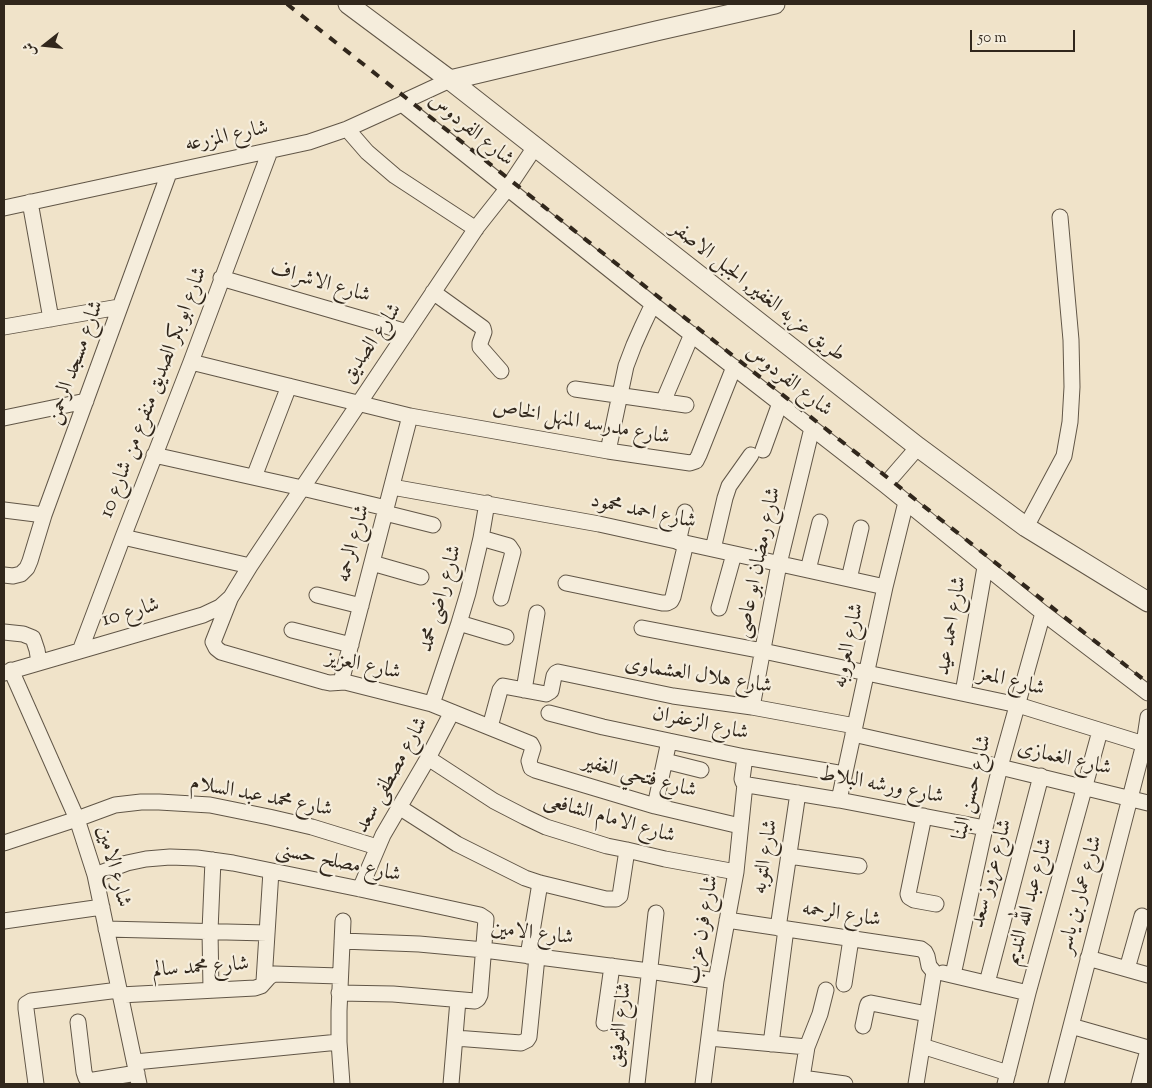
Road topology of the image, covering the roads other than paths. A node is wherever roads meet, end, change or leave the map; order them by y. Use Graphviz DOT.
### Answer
graph roads {
  1 [pos="348,4"];
  2 [pos="776,4"];
  3 [pos="450,80"];
  4 [pos="402,104"];
  5 [pos="347,129"];
  6 [pos="535,147"];
  7 [pos="270,151"];
  8 [pos="169,172"];
  9 [pos="508,189"];
  10 [pos="30,202"];
  11 [pos="4,208"];
  12 [pos="1060,217"];
  13 [pos="476,229"];
  14 [pos="222,278"];
  15 [pos="433,292"];
  16 [pos="655,306"];
  17 [pos="119,307"];
  18 [pos="51,319"];
  19 [pos="4,327"];
  20 [pos="407,332"];
  21 [pos="692,334"];
  22 [pos="191,362"];
  23 [pos="734,367"];
  24 [pos="501,372"];
  25 [pos="289,386"];
  26 [pos="575,388"];
  27 [pos="620,396"];
  28 [pos="86,401"];
  29 [pos="663,402"];
  30 [pos="780,403"];
  31 [pos="359,404"];
  32 [pos="686,405"];
  33 [pos="410,416"];
  34 [pos="4,418"];
  35 [pos="812,428"];
  36 [pos="918,447"];
  37 [pos="608,452"];
  38 [pos="154,455"];
  39 [pos="254,477"];
  40 [pos="885,485"];
  41 [pos="392,487"];
  42 [pos="302,488"];
  43 [pos="906,502"];
  44 [pos="487,503"];
  45 [pos="4,510"];
  46 [pos="385,511"];
  47 [pos="685,512"];
  48 [pos="44,515"];
  49 [pos="820,522"];
  50 [pos="432,525"];
  51 [pos="1026,527"];
  52 [pos="861,528"];
  53 [pos="122,536"];
  54 [pos="482,538"];
  55 [pos="682,542"];
  56 [pos="713,549"];
  57 [pos="734,554"];
  58 [pos="372,563"];
  59 [pos="779,564"];
  60 [pos="250,566"];
  61 [pos="986,567"];
  62 [pos="808,570"];
  63 [pos="4,575"];
  64 [pos="421,577"];
  65 [pos="849,579"];
  66 [pos="566,583"];
  67 [pos="885,587"];
  68 [pos="317,594"];
  69 [pos="231,597"];
  70 [pos="501,598"];
  71 [pos="1148,602"];
  72 [pos="360,606"];
  73 [pos="719,608"];
  74 [pos="537,613"];
  75 [pos="1043,613"];
  76 [pos="459,623"];
  77 [pos="642,628"];
  78 [pos="292,630"];
  79 [pos="4,632"];
  80 [pos="506,637"];
  81 [pos="350,645"];
  82 [pos="80,651"];
  83 [pos="763,651"];
  84 [pos="39,662"];
  85 [pos="8,671"];
  86 [pos="866,674"];
  87 [pos="341,682"];
  88 [pos="524,690"];
  89 [pos="962,693"];
  90 [pos="1148,693"];
  91 [pos="432,704"];
  92 [pos="1018,705"];
  93 [pos="752,707"];
  94 [pos="452,712"];
  95 [pos="549,713"];
  96 [pos="1148,717"];
  97 [pos="490,727"];
  98 [pos="854,730"];
  99 [pos="1100,731"];
  100 [pos="669,741"];
  101 [pos="1144,744"];
  102 [pos="745,757"];
  103 [pos="428,758"];
  104 [pos="665,761"];
  105 [pos="529,765"];
  106 [pos="1000,767"];
  107 [pos="700,770"];
  108 [pos="844,774"];
  109 [pos="1041,776"];
  110 [pos="745,784"];
  111 [pos="1085,787"];
  112 [pos="798,793"];
  113 [pos="1130,798"];
  114 [pos="839,800"];
  115 [pos="1148,802"];
  116 [pos="656,806"];
  117 [pos="400,807"];
  118 [pos="924,816"];
  119 [pos="77,819"];
  120 [pos="740,826"];
  121 [pos="986,828"];
  122 [pos="4,843"];
  123 [pos="377,847"];
  124 [pos="627,850"];
  125 [pos="789,856"];
  126 [pos="213,860"];
  127 [pos="859,866"];
  128 [pos="271,871"];
  129 [pos="736,872"];
  130 [pos="95,875"];
  131 [pos="540,883"];
  132 [pos="360,889"];
  133 [pos="936,904"];
  134 [pos="102,907"];
  135 [pos="656,913"];
  136 [pos="1142,916"];
  137 [pos="4,920"];
  138 [pos="727,920"];
  139 [pos="343,922"];
  140 [pos="782,928"];
  141 [pos="106,929"];
  142 [pos="210,931"];
  143 [pos="267,933"];
  144 [pos="851,939"];
  145 [pos="342,941"];
  146 [pos="484,950"];
  147 [pos="533,956"];
  148 [pos="1088,958"];
  149 [pos="612,966"];
  150 [pos="1127,969"];
  151 [pos="650,971"];
  152 [pos="934,972"];
  153 [pos="953,975"];
  154 [pos="1148,975"];
  155 [pos="340,976"];
  156 [pos="716,980"];
  157 [pos="264,981"];
  158 [pos="987,983"];
  159 [pos="844,984"];
  160 [pos="211,990"];
  161 [pos="826,990"];
  162 [pos="120,993"];
  163 [pos="339,993"];
  164 [pos="1028,993"];
  165 [pos="464,1001"];
  166 [pos="927,1014"];
  167 [pos="78,1022"];
  168 [pos="604,1023"];
  169 [pos="863,1026"];
  170 [pos="1071,1026"];
  171 [pos="455,1038"];
  172 [pos="708,1038"];
  173 [pos="339,1042"];
  174 [pos="771,1044"];
  175 [pos="922,1046"];
  176 [pos="808,1047"];
  177 [pos="1148,1049"];
  178 [pos="137,1073"];
  179 [pos="1006,1078"];
  180 [pos="105,1081"];
  181 [pos="802,1081"];
  182 [pos="36,1084"];
  183 [pos="342,1084"];
  184 [pos="451,1084"];
  185 [pos="637,1084"];
  186 [pos="703,1084"];
  187 [pos="845,1084"];
  188 [pos="916,1084"];
  189 [pos="1056,1084"];
  190 [pos="1139,1084"];
  1 -- 3 [label="street, طريق عزبه الغفير, الجبل الاصفر"];
  2 -- 3 [label="street"];
  3 -- 4 [label="street, شارع المزرعه"];
  3 -- 6 [label="street, طريق عزبه الغفير, الجبل الاصفر"];
  4 -- 5 [label="street, شارع المزرعه"];
  4 -- 9 [label="street, شارع الفردوس"];
  5 -- 7 [label="street, شارع المزرعه"];
  5 -- 13 [label="street"];
  6 -- 9 [label="street, شارع الصديق"];
  6 -- 36 [label="street, طريق عزبه الغفير, الجبل الاصفر"];
  7 -- 8 [label="street, شارع المزرعه"];
  7 -- 14 [label="street, شارع ابو بكر الصديق منفرع من شارع 10"];
  8 -- 10 [label="street, شارع المزرعه"];
  8 -- 17 [label="street, شارع مسجد الرحمن"];
  9 -- 13 [label="street, شارع الصديق"];
  9 -- 16 [label="street, شارع الفردوس"];
  10 -- 11 [label="street, شارع المزرعه"];
  10 -- 18 [label="street"];
  12 -- 51 [label="street"];
  13 -- 15 [label="street, شارع الصديق"];
  14 -- 20 [label="street, شارع الاشراف"];
  14 -- 22 [label="street, شارع ابو بكر الصديق منفرع من شارع 10"];
  15 -- 20 [label="street, شارع الصديق"];
  15 -- 24 [label="street"];
  16 -- 21 [label="street, شارع الفردوس"];
  16 -- 27 [label="street"];
  17 -- 18 [label="street"];
  17 -- 28 [label="street, شارع مسجد الرحمن"];
  18 -- 19 [label="street"];
  20 -- 31 [label="street, شارع الصديق"];
  21 -- 23 [label="street, شارع الفردوس"];
  21 -- 29 [label="street"];
  22 -- 25 [label="street, شارع مدرسه المنهل الخاص"];
  22 -- 38 [label="street, شارع ابو بكر الصديق منفرع من شارع 10"];
  23 -- 30 [label="street, شارع الفردوس"];
  23 -- 37 [label="street, شارع مدرسه المنهل الخاص"];
  25 -- 31 [label="street, شارع مدرسه المنهل الخاص"];
  25 -- 39 [label="street"];
  26 -- 27 [label="street"];
  27 -- 29 [label="street"];
  27 -- 37 [label="street"];
  28 -- 34 [label="street"];
  28 -- 48 [label="street, شارع مسجد الرحمن"];
  29 -- 32 [label="street"];
  30 -- 35 [label="street, شارع الفردوس"];
  30 -- 56 [label="street"];
  31 -- 33 [label="street, شارع مدرسه المنهل الخاص"];
  31 -- 42 [label="street, شارع الصديق"];
  33 -- 37 [label="street, شارع مدرسه المنهل الخاص"];
  33 -- 41 [label="street, شارع الرحمه"];
  35 -- 40 [label="street, شارع الفردوس"];
  35 -- 59 [label="street, شارع رمضان ابو عاصى"];
  36 -- 40 [label="street"];
  36 -- 51 [label="street, طريق عزبه الغفير, الجبل الاصفر"];
  38 -- 39 [label="street"];
  38 -- 53 [label="street, شارع ابو بكر الصديق منفرع من شارع 10"];
  39 -- 42 [label="street"];
  40 -- 43 [label="street, شارع الفردوس"];
  41 -- 44 [label="street, شارع احمد محمود"];
  41 -- 46 [label="street, شارع الرحمه"];
  42 -- 46 [label="street"];
  42 -- 60 [label="street, شارع الصديق"];
  43 -- 61 [label="street, شارع الفردوس"];
  43 -- 67 [label="street, شارع العروبه"];
  44 -- 54 [label="street, شارع راضى محمد"];
  44 -- 55 [label="street, شارع احمد محمود"];
  45 -- 48 [label="street"];
  46 -- 50 [label="street"];
  46 -- 58 [label="street, شارع الرحمه"];
  47 -- 55 [label="street"];
  48 -- 63 [label="street, شارع مسجد الرحمن"];
  49 -- 62 [label="street"];
  51 -- 71 [label="street, طريق عزبه الغفير, الجبل الاصفر"];
  52 -- 65 [label="street"];
  53 -- 60 [label="street"];
  53 -- 82 [label="street, شارع ابو بكر الصديق منفرع من شارع 10"];
  54 -- 70 [label="street"];
  54 -- 76 [label="street, شارع راضى محمد"];
  55 -- 56 [label="street, شارع احمد محمود"];
  55 -- 66 [label="street"];
  56 -- 57 [label="street, شارع احمد محمود"];
  57 -- 59 [label="street, شارع احمد محمود"];
  57 -- 73 [label="street"];
  58 -- 64 [label="street"];
  58 -- 72 [label="street, شارع الرحمه"];
  59 -- 62 [label="street, شارع احمد محمود"];
  59 -- 83 [label="street, شارع رمضان ابو عاصى"];
  60 -- 69 [label="street, شارع 10"];
  61 -- 75 [label="street, شارع الفردوس"];
  61 -- 89 [label="street, شارع احمد عيد"];
  62 -- 65 [label="street, شارع احمد محمود"];
  65 -- 67 [label="street, شارع احمد محمود"];
  67 -- 86 [label="street, شارع العروبه"];
  68 -- 72 [label="street"];
  69 -- 82 [label="street, شارع 10"];
  69 -- 87 [label="street, شارع العزيز"];
  72 -- 81 [label="street, شارع الرحمه"];
  74 -- 88 [label="street"];
  75 -- 90 [label="street, شارع الفردوس"];
  75 -- 92 [label="street, شارع حسن البنا"];
  76 -- 80 [label="street"];
  76 -- 91 [label="street, شارع راضى محمد"];
  77 -- 83 [label="street, شارع المعز"];
  78 -- 81 [label="street"];
  79 -- 84 [label="street"];
  81 -- 87 [label="street, شارع الرحمه"];
  82 -- 84 [label="street, شارع 10"];
  83 -- 86 [label="street, شارع المعز"];
  83 -- 93 [label="street, شارع رمضان ابو عاصى"];
  84 -- 85 [label="street, شارع 10"];
  85 -- 119 [label="street, شارع الامين"];
  86 -- 89 [label="street, شارع المعز"];
  86 -- 98 [label="street, شارع العروبه"];
  87 -- 91 [label="street, شارع العزيز"];
  88 -- 93 [label="street, شارع هلال العشماوى"];
  88 -- 97 [label="street"];
  89 -- 92 [label="street, شارع المعز"];
  91 -- 94 [label="street, شارع العزيز"];
  92 -- 99 [label="street, شارع المعز"];
  92 -- 106 [label="street, شارع حسن البنا"];
  93 -- 98 [label="street, شارع هلال العشماوى"];
  94 -- 97 [label="street, شارع العزيز"];
  94 -- 103 [label="street, شارع مصطفى سعد"];
  95 -- 100 [label="street, شارع الزعفران"];
  96 -- 101 [label="street, شارع عمار بن ياسر"];
  97 -- 105 [label="street, شارع العزيز"];
  98 -- 106 [label="street, شارع الغمازى"];
  98 -- 108 [label="street, شارع العروبه"];
  99 -- 101 [label="street, شارع المعز"];
  99 -- 111 [label="street, شارع عبد الله النديم"];
  100 -- 102 [label="street, شارع الزعفران"];
  100 -- 104 [label="street"];
  101 -- 113 [label="street, شارع عمار بن ياسر"];
  102 -- 108 [label="street, شارع الزعفران"];
  102 -- 110 [label="street, شارع فرن عزب"];
  103 -- 117 [label="street, شارع مصطفى سعد"];
  103 -- 124 [label="street, شارع الامام الشافعى"];
  104 -- 107 [label="street"];
  104 -- 116 [label="street"];
  105 -- 116 [label="street, شارع فتحي الغفير"];
  106 -- 109 [label="street, شارع الغمازى"];
  106 -- 121 [label="street, شارع حسن البنا"];
  108 -- 114 [label="street, شارع العروبه"];
  109 -- 111 [label="street, شارع الغمازى"];
  109 -- 158 [label="street, شارع عزوز سعد"];
  110 -- 112 [label="street, شارع ورشه البلاط"];
  110 -- 120 [label="street, شارع فرن عزب"];
  111 -- 113 [label="street, شارع الغمازى"];
  111 -- 164 [label="street, شارع عبد الله النديم"];
  112 -- 114 [label="street, شارع ورشه البلاط"];
  112 -- 125 [label="street, شارع التوبه"];
  113 -- 115 [label="street, شارع الغمازى"];
  113 -- 148 [label="street, شارع عمار بن ياسر"];
  114 -- 118 [label="street, شارع ورشه البلاط"];
  116 -- 120 [label="street, شارع فتحي الغفير"];
  117 -- 123 [label="street, شارع مصطفى سعد"];
  117 -- 131 [label="street"];
  118 -- 121 [label="street, شارع ورشه البلاط"];
  118 -- 133 [label="street"];
  119 -- 122 [label="street, شارع محمد عبد السلام"];
  119 -- 123 [label="street, شارع محمد عبد السلام"];
  119 -- 130 [label="street, شارع الامين"];
  120 -- 129 [label="street, شارع فرن عزب"];
  121 -- 153 [label="street, شارع حسن البنا"];
  123 -- 132 [label="street, شارع مصطفى سعد"];
  124 -- 129 [label="street, شارع الامام الشافعى"];
  124 -- 131 [label="street"];
  125 -- 127 [label="street"];
  125 -- 140 [label="street, شارع التوبه"];
  126 -- 128 [label="street, شارع مصلح حسنى"];
  126 -- 130 [label="street, شارع مصلح حسنى"];
  126 -- 142 [label="street"];
  128 -- 132 [label="street, شارع مصلح حسنى"];
  128 -- 143 [label="street"];
  129 -- 138 [label="street, شارع فرن عزب"];
  130 -- 134 [label="street, شارع الامين"];
  131 -- 147 [label="street"];
  132 -- 146 [label="street, شارع مصلح حسنى"];
  134 -- 137 [label="street"];
  134 -- 141 [label="street, شارع الامين"];
  135 -- 151 [label="street, شارع التوفيق"];
  136 -- 150 [label="street"];
  138 -- 140 [label="street, شارع الرحمه"];
  138 -- 156 [label="street, شارع فرن عزب"];
  139 -- 145 [label="street"];
  140 -- 144 [label="street, شارع الرحمه"];
  140 -- 174 [label="street, شارع التوبه"];
  141 -- 142 [label="street"];
  141 -- 162 [label="street, شارع الامين"];
  142 -- 143 [label="street"];
  142 -- 160 [label="street"];
  143 -- 157 [label="street"];
  144 -- 152 [label="street, شارع الرحمه"];
  144 -- 159 [label="street"];
  145 -- 146 [label="street, شارع الامين"];
  145 -- 155 [label="street"];
  146 -- 147 [label="street, شارع الامين"];
  146 -- 165 [label="street, شارع مصلح حسنى"];
  147 -- 149 [label="street, شارع الامين"];
  147 -- 171 [label="street"];
  148 -- 150 [label="street"];
  148 -- 170 [label="street, شارع عمار بن ياسر"];
  149 -- 151 [label="street, شارع الامين"];
  149 -- 168 [label="street"];
  150 -- 154 [label="street"];
  151 -- 156 [label="street, شارع الامين"];
  151 -- 185 [label="street, شارع التوفيق"];
  152 -- 153 [label="street"];
  152 -- 166 [label="street"];
  153 -- 158 [label="street"];
  155 -- 157 [label="street, شارع محمد سالم"];
  155 -- 163 [label="street"];
  156 -- 172 [label="street, شارع فرن عزب"];
  157 -- 160 [label="street, شارع محمد سالم"];
  158 -- 164 [label="street"];
  160 -- 162 [label="street, شارع محمد سالم"];
  161 -- 176 [label="street"];
  162 -- 178 [label="street, شارع الامين"];
  162 -- 182 [label="street, شارع محمد سالم"];
  163 -- 165 [label="street"];
  163 -- 173 [label="street"];
  164 -- 179 [label="street, شارع عبد الله النديم"];
  165 -- 171 [label="street"];
  166 -- 169 [label="street"];
  166 -- 175 [label="street"];
  167 -- 180 [label="street"];
  170 -- 177 [label="street"];
  170 -- 189 [label="street, شارع عمار بن ياسر"];
  171 -- 184 [label="street"];
  172 -- 174 [label="street"];
  172 -- 186 [label="street, شارع فرن عزب"];
  173 -- 178 [label="street"];
  173 -- 183 [label="street"];
  174 -- 176 [label="street"];
  175 -- 179 [label="street"];
  175 -- 188 [label="street"];
  176 -- 181 [label="street"];
  177 -- 190 [label="street"];
  178 -- 180 [label="street"];
  181 -- 187 [label="street"];
}
